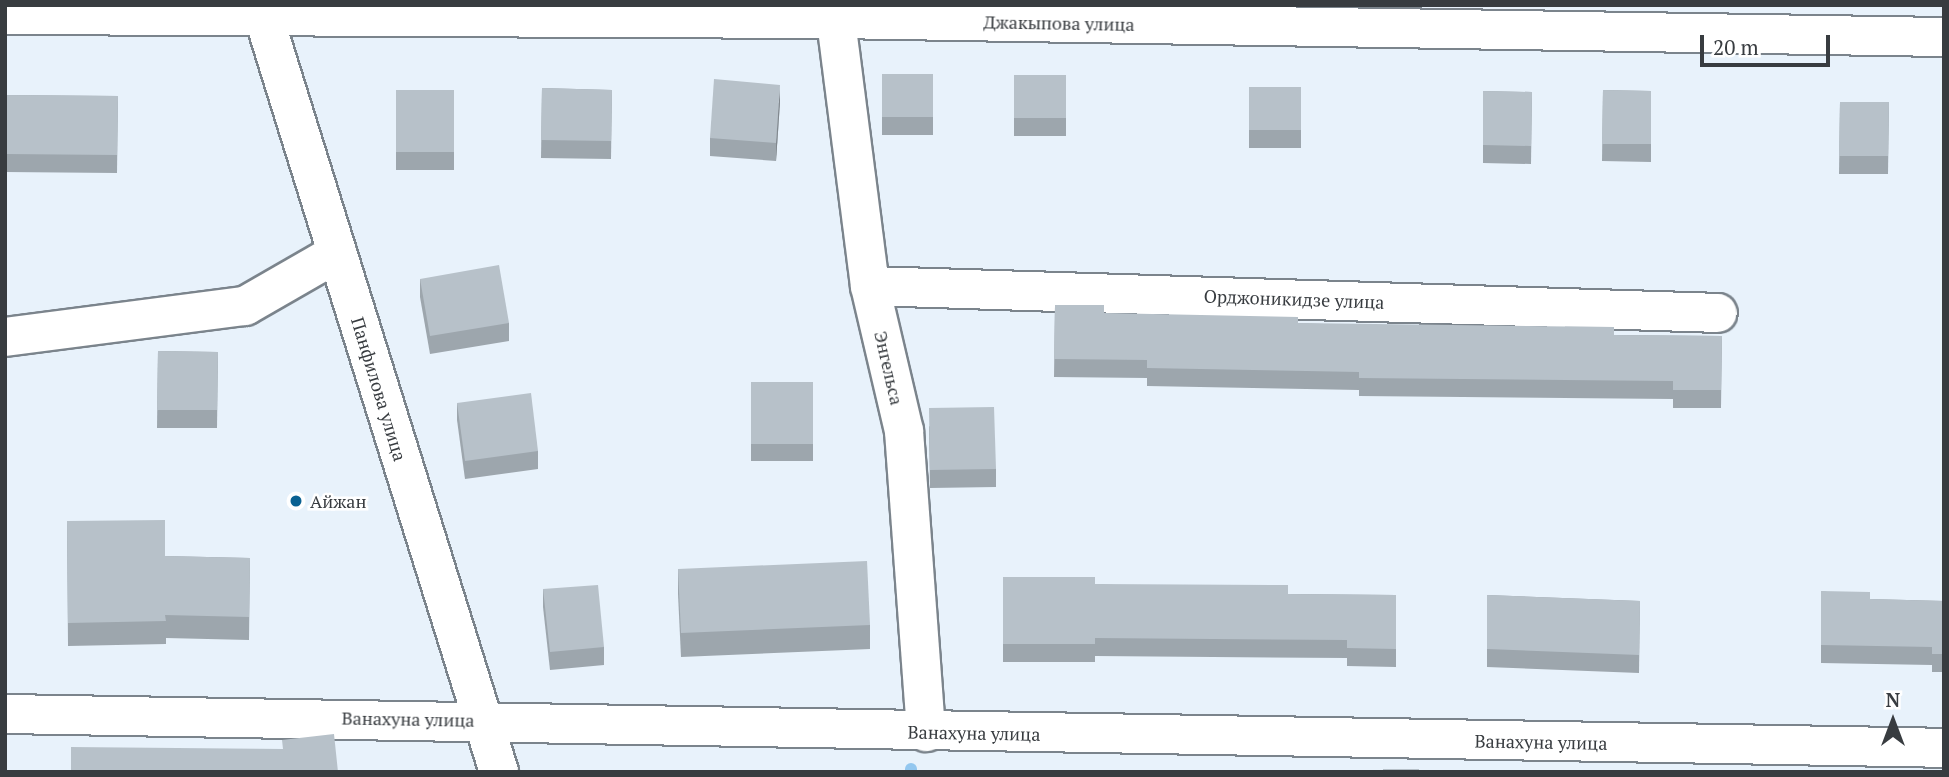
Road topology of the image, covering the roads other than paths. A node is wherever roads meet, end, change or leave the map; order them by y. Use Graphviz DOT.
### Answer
graph roads {
  1 [pos="262,11"];
  2 [pos="834,12"];
  3 [pos="5,15"];
  4 [pos="1638,20"];
  5 [pos="1944,37"];
  6 [pos="337,253"];
  7 [pos="870,286"];
  8 [pos="1718,313"];
  9 [pos="5,337"];
  10 [pos="5,714"];
  11 [pos="483,720"];
  12 [pos="926,732"];
  13 [pos="1944,748"];
  14 [pos="499,772"];
  1 -- 2 [label="street, Джакыпова улица"];
  1 -- 3 [label="street, Джакыпова улица"];
  1 -- 6 [label="street, Панфилова улица"];
  2 -- 4 [label="street, Джакыпова улица"];
  2 -- 7 [label="street, Энгельса"];
  4 -- 5 [label="street, Джакыпова улица"];
  6 -- 9 [label="street"];
  6 -- 11 [label="street, Панфилова улица"];
  7 -- 8 [label="street, Орджоникидзе улица"];
  7 -- 12 [label="street, Энгельса"];
  10 -- 11 [label="street, Ванахуна улица"];
  11 -- 12 [label="street, Ванахуна улица"];
  11 -- 14 [label="street, Панфилова улица"];
  12 -- 13 [label="street, Ванахуна улица"];
}
